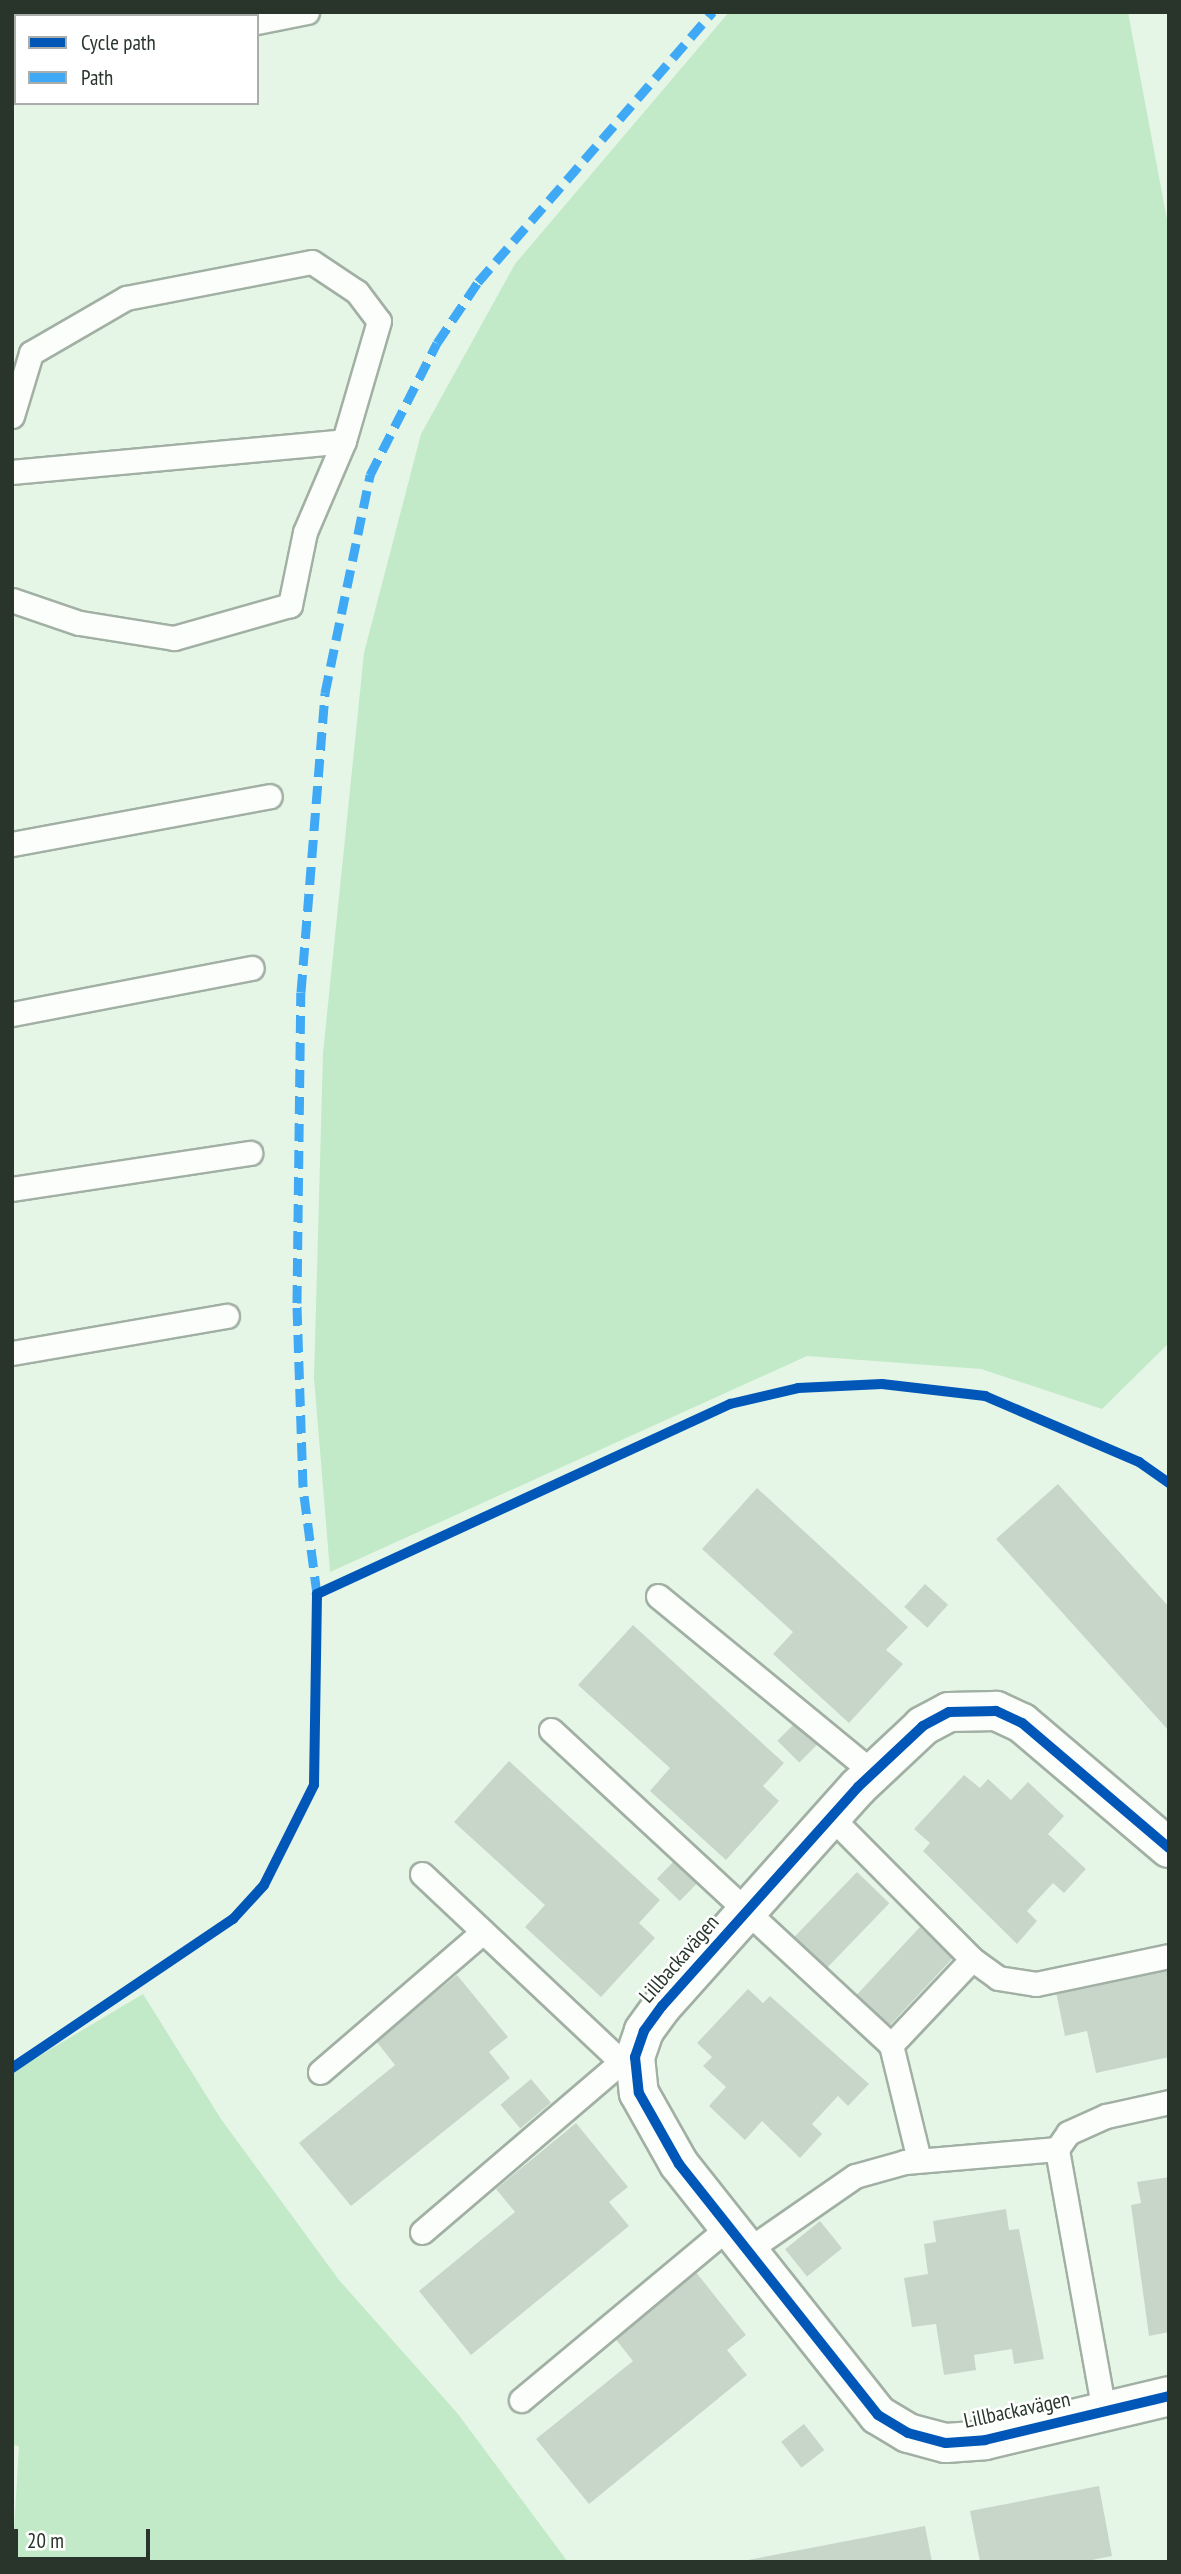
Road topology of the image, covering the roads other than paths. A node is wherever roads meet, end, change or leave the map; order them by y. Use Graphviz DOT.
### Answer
graph roads {
  1 [pos="307,12"];
  2 [pos="259,22"];
  3 [pos="12,416"];
  4 [pos="344,441"];
  5 [pos="12,472"];
  6 [pos="12,600"];
  7 [pos="270,796"];
  8 [pos="12,845"];
  9 [pos="251,968"];
  10 [pos="12,1014"];
  11 [pos="250,1153"];
  12 [pos="12,1189"];
  13 [pos="227,1316"];
  14 [pos="12,1353"];
  15 [pos="658,1596"];
  16 [pos="551,1730"];
  17 [pos="872,1772"];
  18 [pos="831,1817"];
  19 [pos="1169,1848"];
  20 [pos="422,1874"];
  21 [pos="744,1914"];
  22 [pos="483,1931"];
  23 [pos="1169,1956"];
  24 [pos="972,1959"];
  25 [pos="891,2045"];
  26 [pos="628,2068"];
  27 [pos="320,2071"];
  28 [pos="1169,2102"];
  29 [pos="1057,2150"];
  30 [pos="919,2160"];
  31 [pos="422,2232"];
  32 [pos="738,2239"];
  33 [pos="1169,2396"];
  34 [pos="521,2400"];
  35 [pos="1104,2411"];
  1 -- 2 [label="lane"];
  3 -- 4 [label="lane"];
  4 -- 5 [label="lane"];
  4 -- 6 [label="lane"];
  7 -- 8 [label="lane"];
  9 -- 10 [label="lane"];
  11 -- 12 [label="lane"];
  13 -- 14 [label="lane"];
  15 -- 17 [label="lane"];
  16 -- 21 [label="lane"];
  17 -- 18 [label="street, Lillbackavägen"];
  17 -- 19 [label="street, Lillbackavägen"];
  18 -- 21 [label="street, Lillbackavägen"];
  18 -- 24 [label="lane"];
  20 -- 22 [label="lane"];
  21 -- 25 [label="lane"];
  21 -- 26 [label="street, Lillbackavägen"];
  22 -- 26 [label="lane"];
  22 -- 27 [label="lane"];
  23 -- 24 [label="lane"];
  24 -- 25 [label="lane"];
  25 -- 30 [label="lane"];
  26 -- 31 [label="lane"];
  26 -- 32 [label="street, Lillbackavägen"];
  28 -- 29 [label="lane"];
  29 -- 30 [label="lane"];
  29 -- 35 [label="lane"];
  30 -- 32 [label="lane"];
  32 -- 34 [label="lane"];
  32 -- 35 [label="street, Lillbackavägen"];
  33 -- 35 [label="street, Lillbackavägen"];
}
